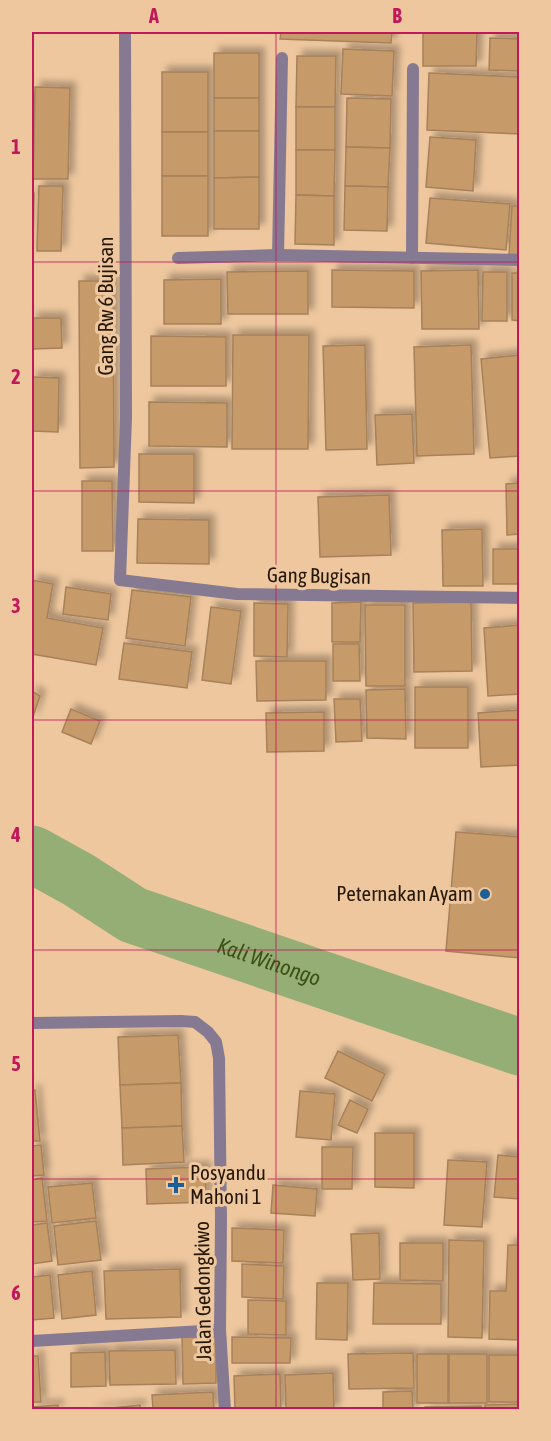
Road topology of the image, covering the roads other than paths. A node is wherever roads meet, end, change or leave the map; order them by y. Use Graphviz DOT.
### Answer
graph roads {
  1 [pos="125,32"];
  2 [pos="282,58"];
  3 [pos="413,69"];
  4 [pos="279,255"];
  5 [pos="178,258"];
  6 [pos="412,258"];
  7 [pos="519,260"];
  8 [pos="120,580"];
  9 [pos="519,598"];
  10 [pos="32,1023"];
  11 [pos="220,1330"];
  12 [pos="32,1341"];
  13 [pos="225,1410"];
  1 -- 8 [label="street, Gang Rw 6 Bujisan"];
  2 -- 4 [label="street"];
  3 -- 6 [label="street"];
  4 -- 5 [label="street"];
  4 -- 6 [label="street"];
  6 -- 7 [label="street"];
  8 -- 9 [label="street, Gang Bugisan"];
  10 -- 11 [label="street, Jalan Gedongkiwo"];
  11 -- 12 [label="street"];
  11 -- 13 [label="street, Jalan Gedongkiwo"];
}
